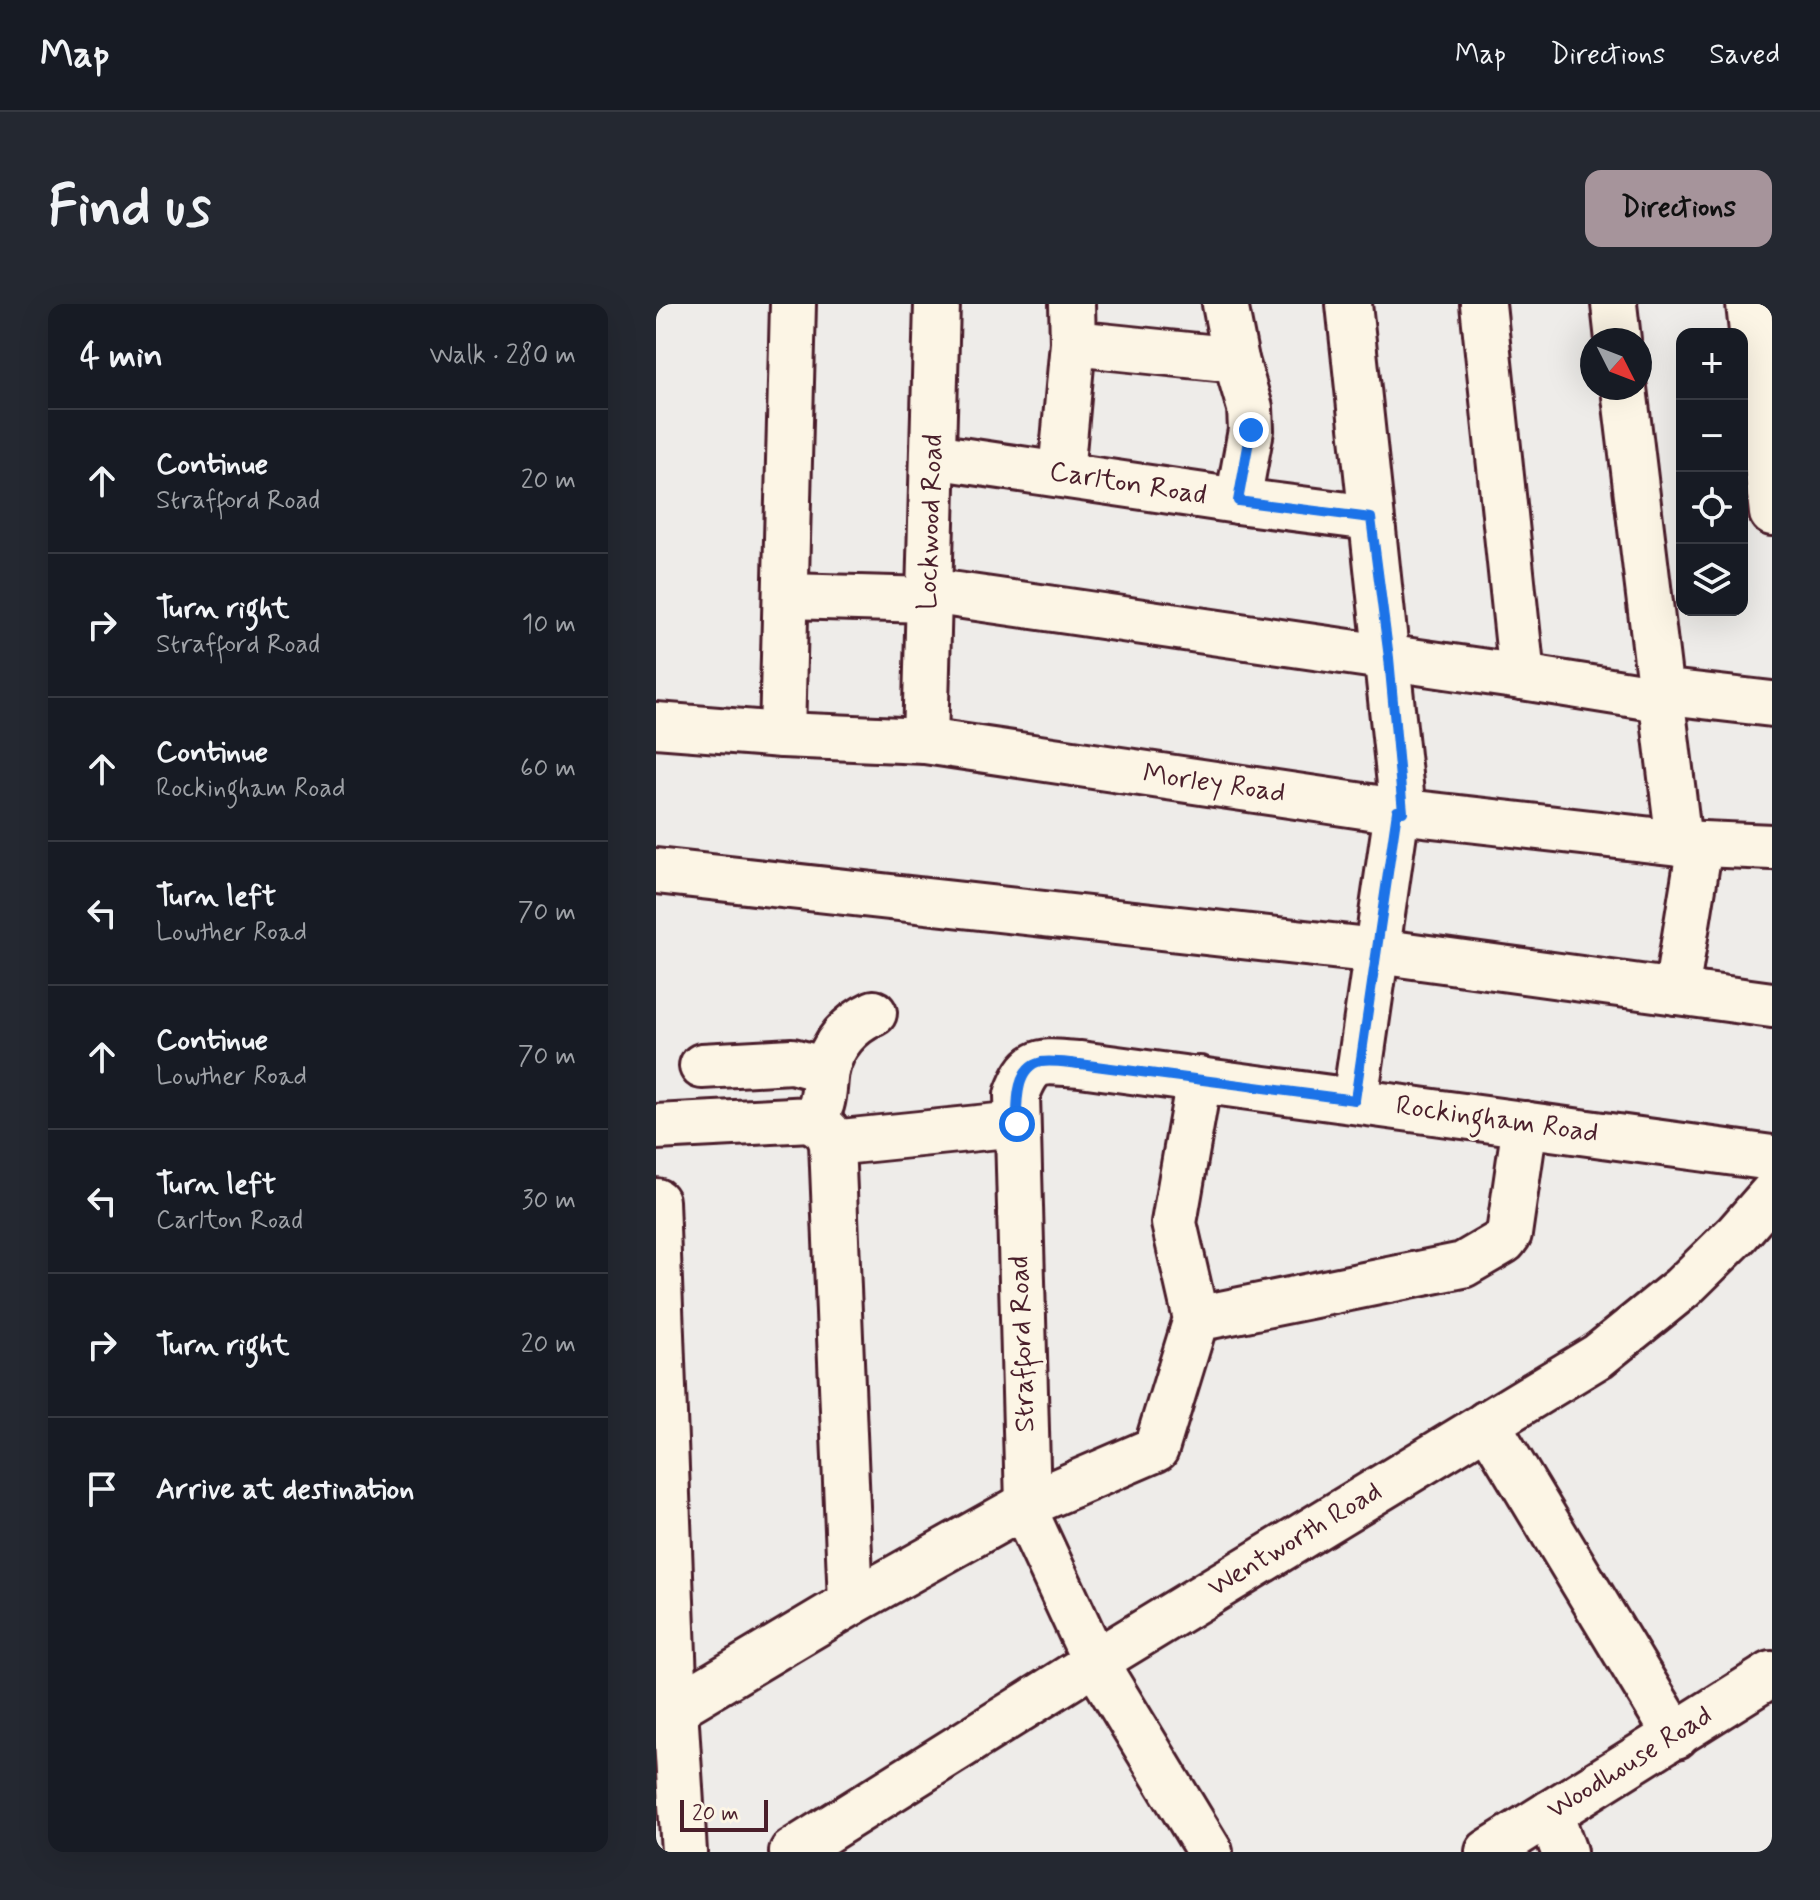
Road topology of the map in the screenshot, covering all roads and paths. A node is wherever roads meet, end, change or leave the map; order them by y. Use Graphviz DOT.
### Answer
graph roads {
  1 [pos="793,304"];
  2 [pos="937,304"];
  3 [pos="1225,304"];
  4 [pos="1349,304"];
  5 [pos="1483,304"];
  6 [pos="1614,304"];
  7 [pos="1749,304"];
  8 [pos="1072,323"];
  9 [pos="1617,328"];
  10 [pos="1236,360"];
  11 [pos="1625,400"];
  12 [pos="933,456"];
  13 [pos="1061,474"];
  14 [pos="1238,501"];
  15 [pos="1772,513"];
  16 [pos="1371,518"];
  17 [pos="929,595"];
  18 [pos="787,596"];
  19 [pos="1389,658"];
  20 [pos="1522,677"];
  21 [pos="1659,695"];
  22 [pos="1772,704"];
  23 [pos="656,725"];
  24 [pos="782,735"];
  25 [pos="925,741"];
  26 [pos="1400,811"];
  27 [pos="1689,843"];
  28 [pos="1772,847"];
  29 [pos="656,871"];
  30 [pos="1377,951"];
  31 [pos="1676,992"];
  32 [pos="1772,1005"];
  33 [pos="874,1013"];
  34 [pos="1080,1064"];
  35 [pos="702,1066"];
  36 [pos="826,1070"];
  37 [pos="1199,1079"];
  38 [pos="1355,1100"];
  39 [pos="1017,1124"];
  40 [pos="1525,1124"];
  41 [pos="656,1127"];
  42 [pos="822,1131"];
  43 [pos="1772,1158"];
  44 [pos="1765,1214"];
  45 [pos="657,1224"];
  46 [pos="1196,1319"];
  47 [pos="1487,1423"];
  48 [pos="661,1442"];
  49 [pos="1028,1504"];
  50 [pos="851,1603"];
  51 [pos="1095,1662"];
  52 [pos="1772,1674"];
  53 [pos="669,1701"];
  54 [pos="1676,1736"];
  55 [pos="1557,1832"];
  56 [pos="684,1852"];
  57 [pos="792,1852"];
  58 [pos="1210,1852"];
  59 [pos="1488,1852"];
  1 -- 18 [label="street"];
  2 -- 12 [label="street, Lockwood Road"];
  3 -- 10 [label="street"];
  4 -- 16 [label="street"];
  5 -- 20 [label="street"];
  6 -- 9 [label="street"];
  7 -- 15 [label="street"];
  8 -- 10 [label="street"];
  8 -- 13 [label="street"];
  10 -- 14 [label="street"];
  11 -- 21 [label="street"];
  12 -- 13 [label="street, Carlton Road"];
  12 -- 17 [label="street, Lockwood Road"];
  13 -- 14 [label="street, Carlton Road"];
  14 -- 16 [label="street, Carlton Road"];
  16 -- 19 [label="street"];
  17 -- 18 [label="street"];
  17 -- 19 [label="street"];
  17 -- 25 [label="street, Lockwood Road"];
  18 -- 24 [label="street"];
  19 -- 20 [label="street"];
  19 -- 26 [label="street"];
  20 -- 21 [label="street"];
  21 -- 22 [label="street"];
  21 -- 27 [label="street"];
  23 -- 24 [label="street, Morley Road"];
  24 -- 25 [label="street, Morley Road"];
  25 -- 26 [label="street, Morley Road"];
  26 -- 27 [label="street, Morley Road"];
  26 -- 30 [label="street"];
  27 -- 28 [label="street, Morley Road"];
  27 -- 31 [label="street"];
  29 -- 30 [label="street"];
  30 -- 31 [label="street"];
  30 -- 38 [label="street"];
  31 -- 32 [label="street"];
  33 -- 36 [label="street"];
  34 -- 37 [label="street, Rockingham Road"];
  34 -- 39 [label="street, Strafford Road"];
  35 -- 36 [label="street"];
  36 -- 42 [label="street"];
  37 -- 38 [label="street, Rockingham Road"];
  37 -- 46 [label="street"];
  38 -- 40 [label="street, Rockingham Road"];
  39 -- 42 [label="street"];
  39 -- 49 [label="street, Strafford Road"];
  40 -- 43 [label="street, Rockingham Road"];
  40 -- 46 [label="street"];
  41 -- 42 [label="street"];
  42 -- 50 [label="street"];
  44 -- 47 [label="street, Wentworth Road"];
  45 -- 48 [label="street"];
  46 -- 49 [label="street"];
  47 -- 51 [label="street, Wentworth Road"];
  47 -- 54 [label="street"];
  48 -- 53 [label="street"];
  49 -- 50 [label="street"];
  49 -- 51 [label="street, Strafford Road"];
  50 -- 53 [label="street"];
  51 -- 57 [label="street, Wentworth Road"];
  51 -- 58 [label="street, Strafford Road"];
  52 -- 54 [label="street, Woodhouse Road"];
  53 -- 56 [label="street"];
  54 -- 55 [label="street, Woodhouse Road"];
  55 -- 59 [label="street, Woodhouse Road"];
}
